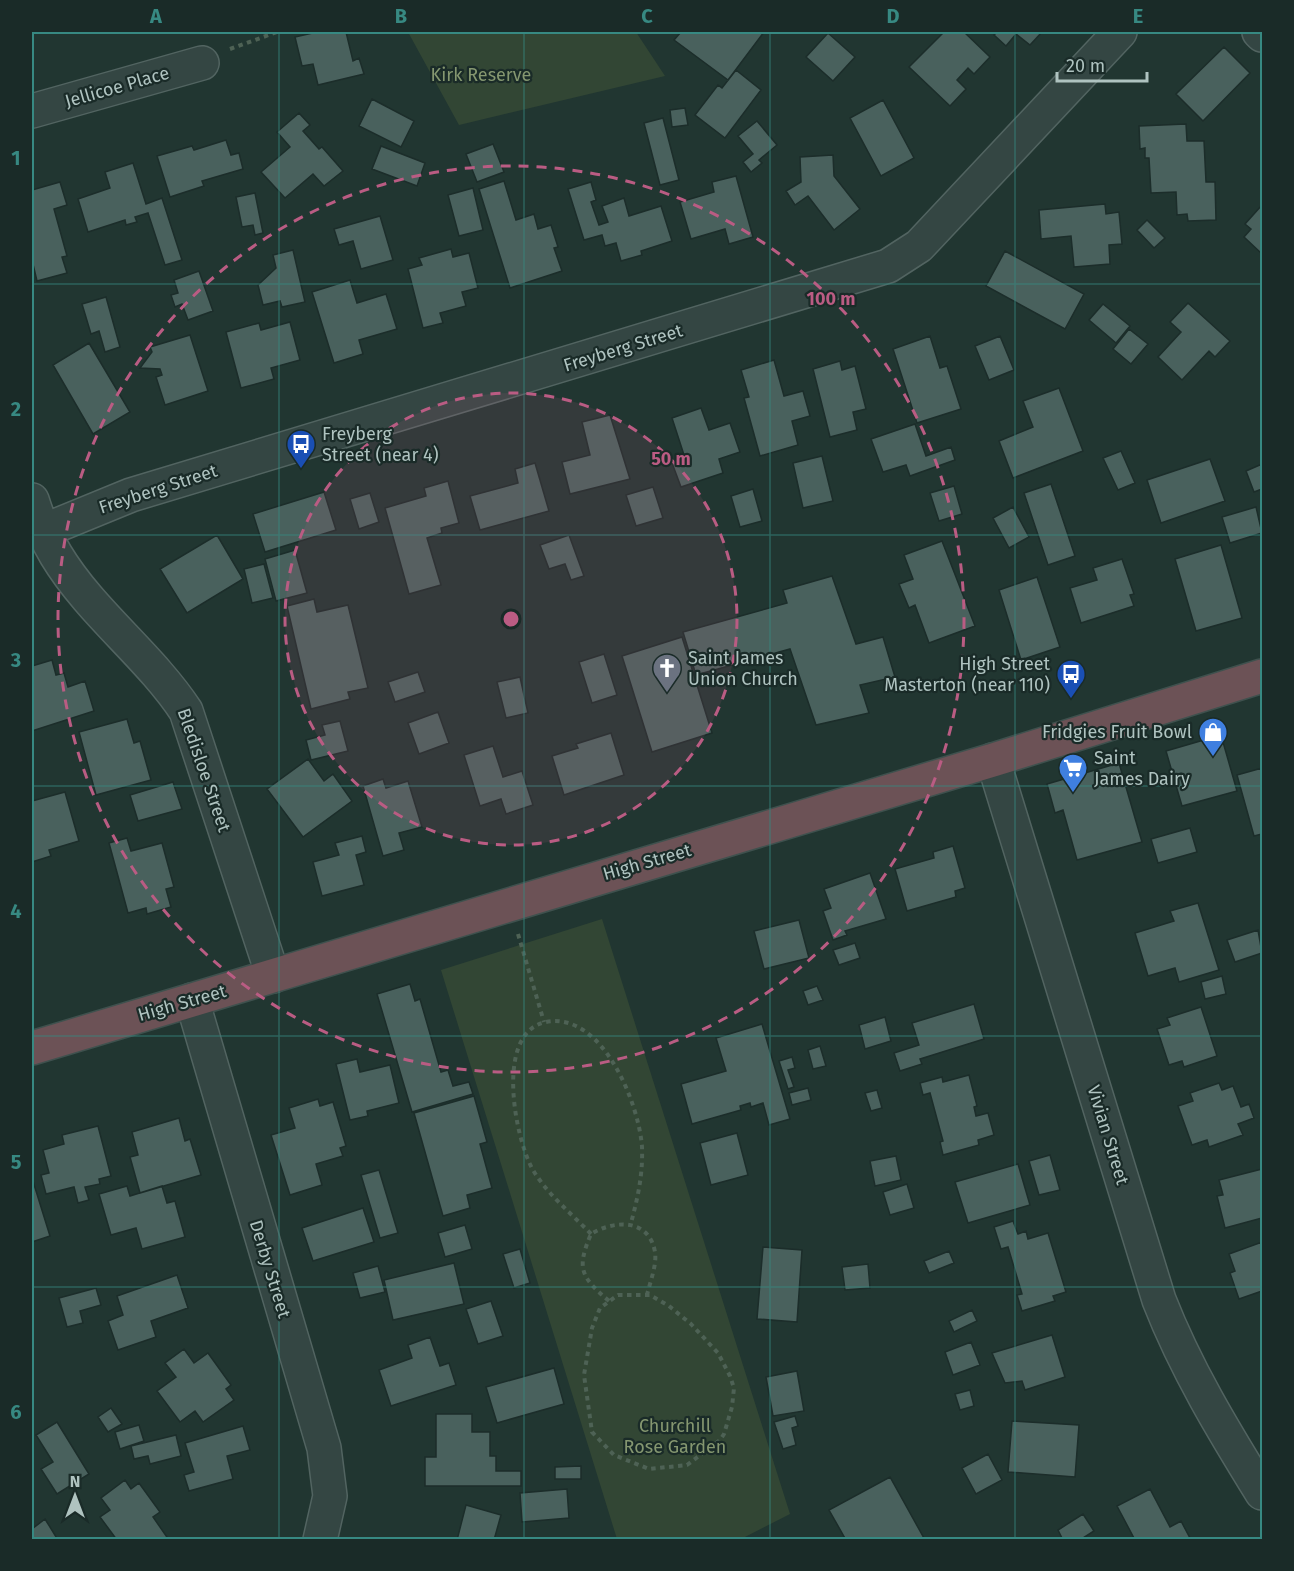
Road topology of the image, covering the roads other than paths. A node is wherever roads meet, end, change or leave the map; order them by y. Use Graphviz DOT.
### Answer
graph roads {
  1 [pos="1120,32"];
  2 [pos="1259,32"];
  3 [pos="1263,35"];
  4 [pos="202,63"];
  5 [pos="32,111"];
  6 [pos="32,500"];
  7 [pos="43,531"];
  8 [pos="1263,676"];
  9 [pos="993,760"];
  10 [pos="273,976"];
  11 [pos="192,1000"];
  12 [pos="32,1048"];
  13 [pos="1263,1493"];
  14 [pos="320,1539"];
  1 -- 7 [label="street, Freyberg Street"];
  2 -- 3 [label="street"];
  4 -- 5 [label="street, Jellicoe Place"];
  6 -- 7 [label="street, Bledisloe Street"];
  7 -- 10 [label="street, Bledisloe Street"];
  8 -- 9 [label="highway, High Street"];
  9 -- 10 [label="highway, High Street"];
  9 -- 13 [label="street, Vivian Street"];
  10 -- 11 [label="highway, High Street"];
  11 -- 12 [label="highway, High Street"];
  11 -- 14 [label="street, Derby Street"];
}
